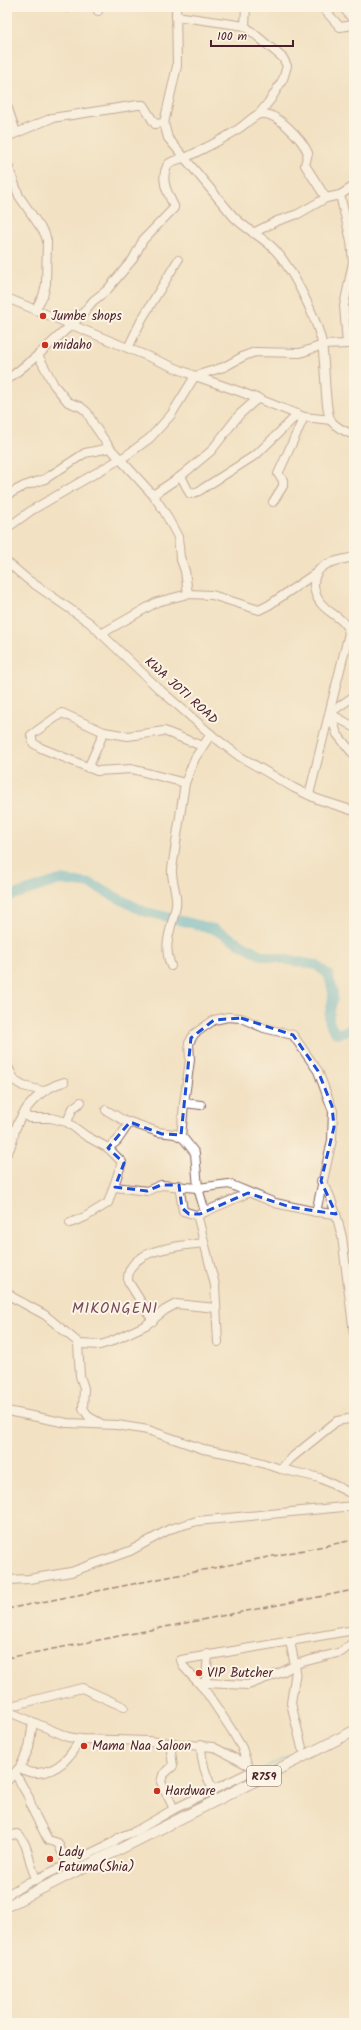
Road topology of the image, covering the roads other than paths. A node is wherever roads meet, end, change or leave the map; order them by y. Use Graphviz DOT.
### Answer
graph roads {
  1 [pos="176,7"];
  2 [pos="246,7"];
  3 [pos="322,7"];
  4 [pos="344,7"];
  5 [pos="176,16"];
  6 [pos="354,21"];
  7 [pos="354,25"];
  8 [pos="245,26"];
  9 [pos="7,106"];
  10 [pos="259,114"];
  11 [pos="164,123"];
  12 [pos="16,132"];
  13 [pos="7,137"];
  14 [pos="186,158"];
  15 [pos="7,163"];
  16 [pos="354,186"];
  17 [pos="340,196"];
  18 [pos="326,198"];
  19 [pos="351,232"];
  20 [pos="253,233"];
  21 [pos="178,260"];
  22 [pos="352,281"];
  23 [pos="7,298"];
  24 [pos="35,310"];
  25 [pos="71,325"];
  26 [pos="323,346"];
  27 [pos="128,348"];
  28 [pos="38,355"];
  29 [pos="195,376"];
  30 [pos="7,380"];
  31 [pos="258,398"];
  32 [pos="301,416"];
  33 [pos="331,420"];
  34 [pos="354,435"];
  35 [pos="110,448"];
  36 [pos="119,459"];
  37 [pos="181,476"];
  38 [pos="7,495"];
  39 [pos="153,495"];
  40 [pos="273,502"];
  41 [pos="7,528"];
  42 [pos="351,558"];
  43 [pos="7,562"];
  44 [pos="316,573"];
  45 [pos="188,594"];
  46 [pos="101,634"];
  47 [pos="354,696"];
  48 [pos="330,713"];
  49 [pos="354,727"];
  50 [pos="104,732"];
  51 [pos="211,734"];
  52 [pos="202,746"];
  53 [pos="354,755"];
  54 [pos="88,768"];
  55 [pos="185,783"];
  56 [pos="309,795"];
  57 [pos="354,811"];
  58 [pos="172,966"];
  59 [pos="7,1065"];
  60 [pos="64,1082"];
  61 [pos="43,1091"];
  62 [pos="81,1102"];
  63 [pos="184,1103"];
  64 [pos="201,1105"];
  65 [pos="106,1110"];
  66 [pos="24,1114"];
  67 [pos="67,1122"];
  68 [pos="128,1123"];
  69 [pos="181,1137"];
  70 [pos="108,1148"];
  71 [pos="7,1154"];
  72 [pos="321,1181"];
  73 [pos="179,1185"];
  74 [pos="115,1187"];
  75 [pos="198,1188"];
  76 [pos="248,1193"];
  77 [pos="205,1212"];
  78 [pos="316,1212"];
  79 [pos="336,1214"];
  80 [pos="196,1215"];
  81 [pos="70,1223"];
  82 [pos="204,1242"];
  83 [pos="7,1291"];
  84 [pos="216,1308"];
  85 [pos="153,1321"];
  86 [pos="354,1334"];
  87 [pos="218,1342"];
  88 [pos="78,1344"];
  89 [pos="7,1410"];
  90 [pos="354,1418"];
  91 [pos="106,1425"];
  92 [pos="281,1469"];
  93 [pos="354,1495"];
  94 [pos="354,1506"];
  95 [pos="7,1580"];
  96 [pos="354,1630"];
  97 [pos="290,1641"];
  98 [pos="354,1642"];
  99 [pos="208,1654"];
  100 [pos="296,1666"];
  101 [pos="203,1685"];
  102 [pos="7,1707"];
  103 [pos="124,1707"];
  104 [pos="7,1711"];
  105 [pos="33,1722"];
  106 [pos="354,1731"];
  107 [pos="80,1739"];
  108 [pos="174,1743"];
  109 [pos="201,1746"];
  110 [pos="302,1748"];
  111 [pos="18,1770"];
  112 [pos="252,1772"];
  113 [pos="7,1781"];
  114 [pos="213,1790"];
  115 [pos="174,1809"];
  116 [pos="7,1836"];
  117 [pos="66,1864"];
  118 [pos="37,1879"];
  119 [pos="7,1895"];
  120 [pos="7,1906"];
  1 -- 5 [label="street"];
  2 -- 8 [label="street"];
  3 -- 7 [label="street"];
  4 -- 6 [label="street"];
  5 -- 8 [label="street"];
  5 -- 11 [label="street"];
  8 -- 10 [label="street"];
  9 -- 12 [label="street"];
  10 -- 14 [label="street"];
  10 -- 18 [label="street"];
  11 -- 12 [label="street"];
  11 -- 14 [label="street"];
  12 -- 13 [label="street"];
  14 -- 20 [label="street"];
  14 -- 25 [label="street"];
  15 -- 24 [label="street"];
  16 -- 17 [label="street"];
  17 -- 18 [label="street"];
  17 -- 19 [label="street"];
  18 -- 20 [label="street"];
  19 -- 22 [label="street"];
  20 -- 26 [label="street"];
  21 -- 27 [label="street"];
  22 -- 26 [label="street"];
  23 -- 24 [label="street"];
  24 -- 25 [label="street"];
  25 -- 27 [label="street"];
  25 -- 28 [label="street"];
  26 -- 29 [label="street"];
  26 -- 33 [label="street"];
  27 -- 29 [label="street"];
  28 -- 30 [label="street"];
  28 -- 35 [label="street"];
  29 -- 31 [label="street"];
  29 -- 36 [label="street"];
  31 -- 32 [label="street"];
  31 -- 37 [label="street"];
  32 -- 33 [label="street"];
  32 -- 37 [label="street"];
  32 -- 40 [label="street"];
  33 -- 34 [label="street"];
  35 -- 36 [label="street"];
  35 -- 38 [label="street"];
  36 -- 39 [label="street"];
  36 -- 41 [label="street"];
  37 -- 39 [label="street"];
  39 -- 45 [label="street"];
  42 -- 44 [label="street"];
  43 -- 46 [label="street, KWA JOTI ROAD"];
  44 -- 45 [label="street"];
  44 -- 48 [label="street"];
  45 -- 46 [label="street"];
  46 -- 51 [label="street, KWA JOTI ROAD"];
  47 -- 48 [label="street"];
  48 -- 49 [label="street"];
  48 -- 53 [label="street"];
  48 -- 56 [label="street"];
  50 -- 52 [label="street"];
  50 -- 54 [label="street"];
  50 -- 54 [label="street"];
  51 -- 52 [label="street"];
  51 -- 56 [label="street, KWA JOTI ROAD"];
  52 -- 55 [label="street"];
  54 -- 55 [label="street"];
  55 -- 58 [label="street"];
  56 -- 57 [label="street, KWA JOTI ROAD"];
  59 -- 61 [label="street"];
  60 -- 61 [label="street"];
  61 -- 66 [label="street"];
  62 -- 67 [label="street"];
  63 -- 64 [label="street"];
  63 -- 69 [label="street"];
  63 -- 72 [label="street"];
  65 -- 68 [label="street"];
  66 -- 67 [label="street"];
  66 -- 71 [label="street"];
  67 -- 70 [label="street"];
  68 -- 69 [label="street"];
  68 -- 70 [label="street"];
  69 -- 75 [label="street"];
  70 -- 74 [label="street"];
  72 -- 78 [label="street"];
  72 -- 79 [label="street"];
  73 -- 74 [label="street"];
  73 -- 75 [label="street"];
  73 -- 80 [label="street"];
  74 -- 81 [label="street"];
  75 -- 76 [label="street"];
  75 -- 77 [label="street"];
  76 -- 77 [label="street"];
  76 -- 78 [label="street"];
  77 -- 80 [label="street"];
  78 -- 79 [label="street"];
  79 -- 86 [label="street"];
  80 -- 82 [label="street"];
  82 -- 84 [label="street"];
  82 -- 85 [label="street"];
  83 -- 88 [label="street"];
  84 -- 85 [label="street"];
  84 -- 87 [label="street"];
  85 -- 88 [label="street"];
  88 -- 91 [label="street"];
  89 -- 91 [label="street"];
  90 -- 92 [label="street"];
  91 -- 92 [label="street"];
  92 -- 93 [label="street"];
  94 -- 95 [label="street"];
  96 -- 97 [label="street"];
  97 -- 99 [label="street"];
  97 -- 100 [label="street"];
  98 -- 100 [label="street"];
  99 -- 101 [label="street"];
  99 -- 101 [label="street"];
  100 -- 101 [label="street"];
  100 -- 110 [label="street"];
  101 -- 112 [label="street"];
  102 -- 103 [label="street"];
  104 -- 105 [label="street"];
  105 -- 107 [label="street"];
  105 -- 111 [label="street"];
  106 -- 112 [label="main road, R759"];
  107 -- 108 [label="street"];
  107 -- 111 [label="street"];
  108 -- 109 [label="street"];
  108 -- 115 [label="street"];
  109 -- 112 [label="street"];
  109 -- 114 [label="street"];
  111 -- 113 [label="street"];
  111 -- 117 [label="street"];
  112 -- 114 [label="street"];
  112 -- 120 [label="main road, R759"];
  114 -- 115 [label="street"];
  115 -- 117 [label="street"];
  116 -- 118 [label="street"];
  117 -- 118 [label="street"];
  118 -- 119 [label="street"];
}
